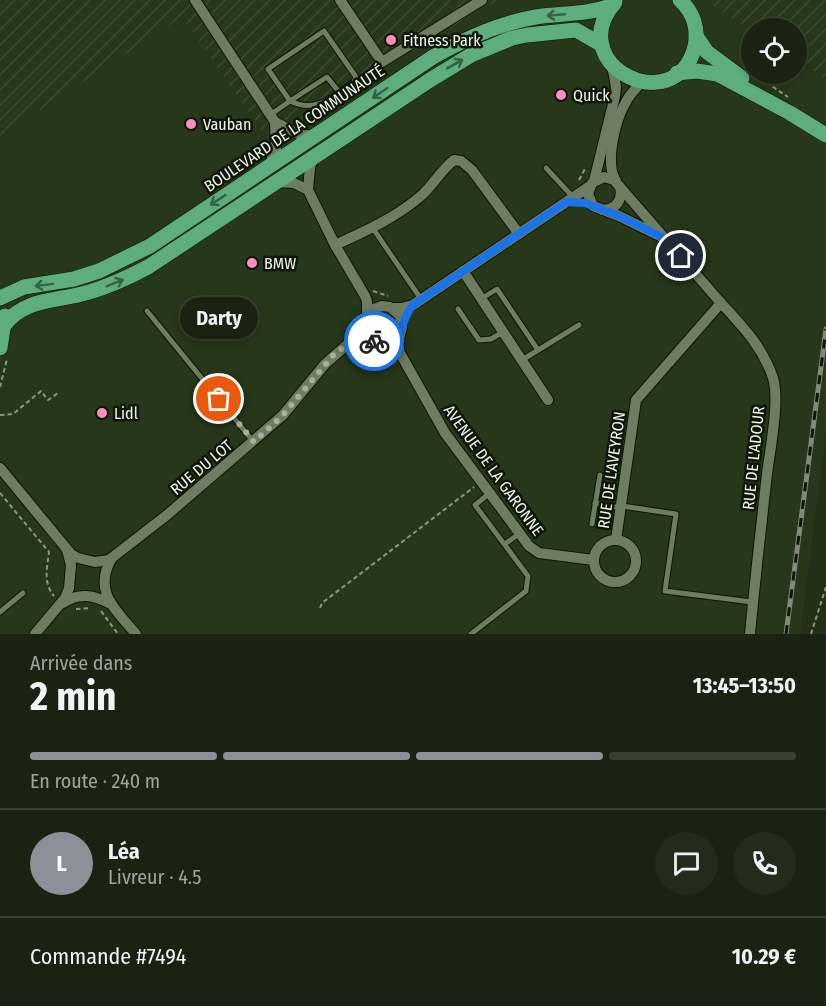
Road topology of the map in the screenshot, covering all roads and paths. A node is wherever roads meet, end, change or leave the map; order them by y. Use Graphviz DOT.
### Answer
graph roads {
  1 [pos="195,0"];
  2 [pos="340,0"];
  3 [pos="482,0"];
  4 [pos="680,0"];
  5 [pos="615,2"];
  6 [pos="696,36"];
  7 [pos="603,45"];
  8 [pos="612,65"];
  9 [pos="677,73"];
  10 [pos="642,82"];
  11 [pos="339,92"];
  12 [pos="290,101"];
  13 [pos="790,112"];
  14 [pos="272,118"];
  15 [pos="826,135"];
  16 [pos="315,136"];
  17 [pos="314,156"];
  18 [pos="270,166"];
  19 [pos="546,168"];
  20 [pos="275,182"];
  21 [pos="592,184"];
  22 [pos="618,184"];
  23 [pos="308,190"];
  24 [pos="570,199"];
  25 [pos="597,207"];
  26 [pos="372,227"];
  27 [pos="519,234"];
  28 [pos="668,240"];
  29 [pos="335,245"];
  30 [pos="463,271"];
  31 [pos="365,296"];
  32 [pos="0,298"];
  33 [pos="481,299"];
  34 [pos="417,302"];
  35 [pos="721,303"];
  36 [pos="0,305"];
  37 [pos="387,307"];
  38 [pos="458,309"];
  39 [pos="147,311"];
  40 [pos="366,320"];
  41 [pos="402,321"];
  42 [pos="4,325"];
  43 [pos="579,325"];
  44 [pos="503,332"];
  45 [pos="400,335"];
  46 [pos="352,341"];
  47 [pos="379,342"];
  48 [pos="538,350"];
  49 [pos="400,353"];
  50 [pos="3,354"];
  51 [pos="522,360"];
  52 [pos="0,387"];
  53 [pos="58,393"];
  54 [pos="548,400"];
  55 [pos="0,415"];
  56 [pos="254,442"];
  57 [pos="0,468"];
  58 [pos="600,475"];
  59 [pos="481,482"];
  60 [pos="0,493"];
  61 [pos="490,493"];
  62 [pos="595,503"];
  63 [pos="621,507"];
  64 [pos="592,524"];
  65 [pos="520,533"];
  66 [pos="616,540"];
  67 [pos="505,544"];
  68 [pos="67,550"];
  69 [pos="112,558"];
  70 [pos="594,560"];
  71 [pos="90,561"];
  72 [pos="70,576"];
  73 [pos="105,578"];
  74 [pos="826,587"];
  75 [pos="23,593"];
  76 [pos="86,596"];
  77 [pos="752,602"];
  78 [pos="62,604"];
  79 [pos="111,604"];
  80 [pos="320,608"];
  81 [pos="0,612"];
  82 [pos="34,634"];
  83 [pos="118,634"];
  84 [pos="136,634"];
  85 [pos="471,634"];
  86 [pos="750,634"];
  87 [pos="811,634"];
  1 -- 14 [label="street"];
  2 -- 3 [label="street"];
  4 -- 6 [label="main road"];
  5 -- 7 [label="main road"];
  5 -- 16 [label="main road, BOULEVARD DE LA COMMUNAUTÉ, one-way"];
  6 -- 9 [label="main road"];
  6 -- 13 [label="main road"];
  7 -- 8 [label="main road"];
  17 -- 7 [label="main road, BOULEVARD DE LA COMMUNAUTÉ, one-way"];
  8 -- 10 [label="main road"];
  8 -- 21 [label="street"];
  9 -- 10 [label="main road"];
  9 -- 13 [label="main road"];
  10 -- 22 [label="street"];
  11 -- 12 [label="lane"];
  11 -- 12 [label="lane"];
  11 -- 12 [label="lane"];
  12 -- 14 [label="lane"];
  13 -- 15 [label="main road"];
  14 -- 16 [label="street"];
  14 -- 18 [label="street"];
  16 -- 18 [label="main road, BOULEVARD DE LA COMMUNAUTÉ"];
  17 -- 20 [label="main road, BOULEVARD DE LA COMMUNAUTÉ"];
  17 -- 23 [label="street"];
  18 -- 32 [label="main road, BOULEVARD DE LA COMMUNAUTÉ, one-way"];
  19 -- 24 [label="lane"];
  20 -- 23 [label="street"];
  42 -- 20 [label="main road, BOULEVARD DE LA COMMUNAUTÉ, one-way"];
  21 -- 22 [label="street"];
  21 -- 24 [label="street"];
  21 -- 25 [label="street"];
  22 -- 25 [label="street"];
  22 -- 28 [label="street"];
  23 -- 29 [label="street"];
  24 -- 25 [label="street"];
  24 -- 27 [label="street"];
  25 -- 28 [label="street"];
  26 -- 27 [label="street"];
  26 -- 29 [label="street"];
  26 -- 34 [label="lane"];
  27 -- 30 [label="street"];
  28 -- 35 [label="street"];
  29 -- 31 [label="street"];
  30 -- 33 [label="street"];
  30 -- 34 [label="street"];
  31 -- 37 [label="street"];
  31 -- 40 [label="street"];
  33 -- 44 [label="street"];
  33 -- 48 [label="lane"];
  34 -- 37 [label="street"];
  34 -- 41 [label="street"];
  35 -- 63 [label="street, RUE DE L'AVEYRON"];
  35 -- 77 [label="street, RUE DE L'ADOUR"];
  36 -- 42 [label="main road"];
  37 -- 40 [label="street"];
  37 -- 41 [label="street"];
  38 -- 44 [label="lane"];
  39 -- 56 [label="lane"];
  40 -- 46 [label="street, RUE DU LOT"];
  40 -- 47 [label="street"];
  41 -- 45 [label="street"];
  42 -- 50 [label="main road"];
  43 -- 48 [label="lane"];
  44 -- 51 [label="street"];
  45 -- 47 [label="street"];
  45 -- 49 [label="street"];
  46 -- 47 [label="street"];
  46 -- 56 [label="street, RUE DU LOT"];
  47 -- 49 [label="street"];
  48 -- 51 [label="lane"];
  49 -- 59 [label="street, AVENUE DE LA GARONNE"];
  50 -- 52 [label="path"];
  51 -- 54 [label="street"];
  53 -- 55 [label="path"];
  56 -- 69 [label="street, RUE DU LOT"];
  57 -- 68 [label="street"];
  58 -- 62 [label="lane"];
  59 -- 61 [label="street, AVENUE DE LA GARONNE"];
  59 -- 80 [label="path"];
  60 -- 78 [label="path"];
  61 -- 65 [label="street, AVENUE DE LA GARONNE"];
  61 -- 67 [label="lane"];
  62 -- 63 [label="lane"];
  62 -- 64 [label="lane"];
  63 -- 66 [label="street, RUE DE L'AVEYRON"];
  63 -- 77 [label="lane"];
  65 -- 67 [label="lane"];
  65 -- 70 [label="street, AVENUE DE LA GARONNE"];
  66 -- 70 [label="street"];
  66 -- 70 [label="street"];
  67 -- 85 [label="lane"];
  68 -- 71 [label="street"];
  68 -- 72 [label="street"];
  69 -- 71 [label="street"];
  69 -- 73 [label="street"];
  71 -- 72 [label="street"];
  71 -- 73 [label="street"];
  72 -- 76 [label="street"];
  72 -- 78 [label="street"];
  73 -- 76 [label="street"];
  73 -- 79 [label="street"];
  74 -- 87 [label="path"];
  75 -- 81 [label="lane"];
  76 -- 78 [label="street"];
  76 -- 79 [label="street"];
  77 -- 86 [label="street, RUE DE L'ADOUR"];
  78 -- 82 [label="street"];
  78 -- 83 [label="path"];
  79 -- 84 [label="street"];
}
